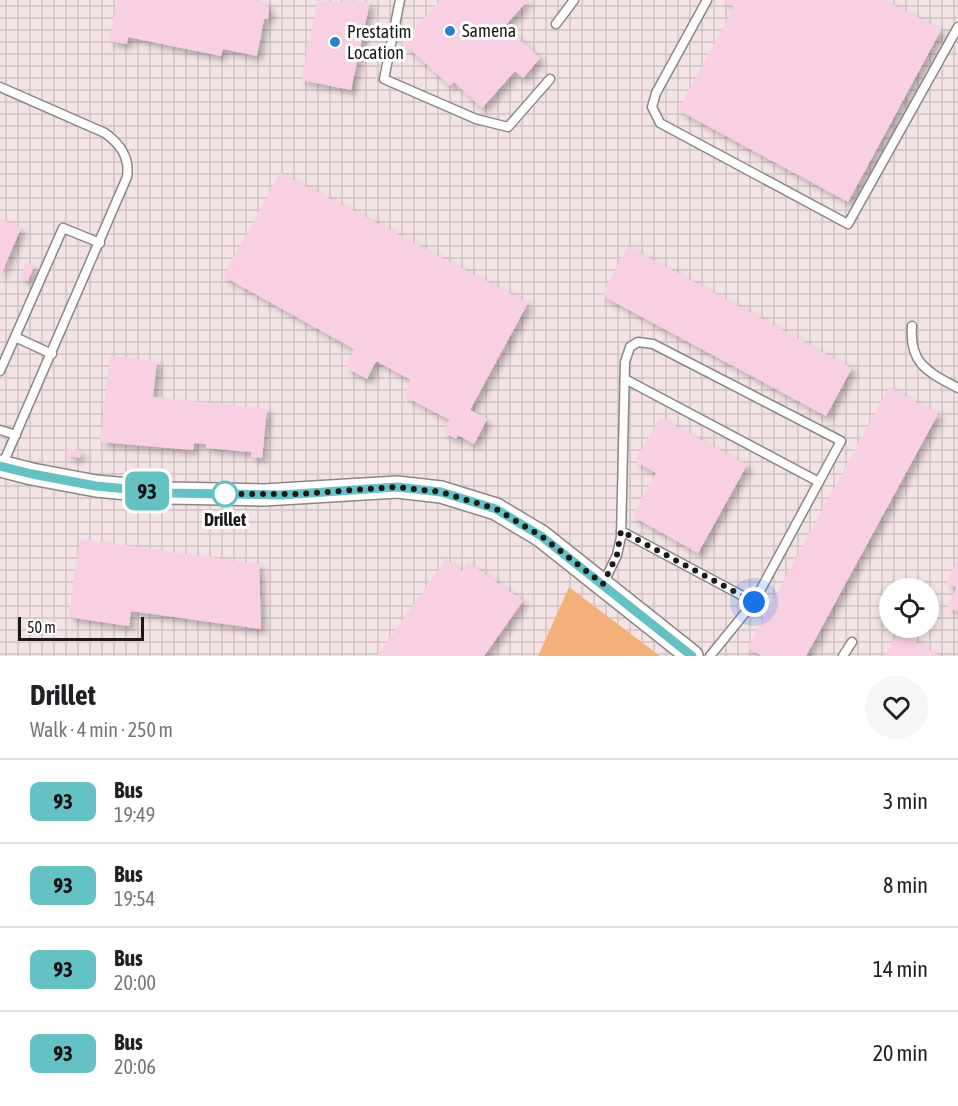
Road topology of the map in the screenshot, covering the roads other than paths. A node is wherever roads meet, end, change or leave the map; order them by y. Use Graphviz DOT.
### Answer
graph roads {
  1 [pos="400,0"];
  2 [pos="574,0"];
  3 [pos="707,0"];
  4 [pos="556,24"];
  5 [pos="958,27"];
  6 [pos="550,79"];
  7 [pos="0,87"];
  8 [pos="100,243"];
  9 [pos="912,326"];
  10 [pos="15,337"];
  11 [pos="52,354"];
  12 [pos="0,371"];
  13 [pos="625,379"];
  14 [pos="958,388"];
  15 [pos="0,430"];
  16 [pos="16,435"];
  17 [pos="1,466"];
  18 [pos="819,482"];
  19 [pos="621,531"];
  20 [pos="603,584"];
  21 [pos="754,602"];
  22 [pos="852,642"];
  23 [pos="692,656"];
  24 [pos="710,656"];
  25 [pos="843,656"];
  1 -- 6 [label="lane"];
  2 -- 4 [label="lane"];
  3 -- 5 [label="lane"];
  7 -- 8 [label="lane"];
  8 -- 10 [label="lane"];
  8 -- 11 [label="lane"];
  9 -- 14 [label="lane"];
  10 -- 11 [label="lane"];
  10 -- 12 [label="lane"];
  11 -- 16 [label="lane"];
  13 -- 18 [label="lane"];
  13 -- 18 [label="lane"];
  13 -- 19 [label="lane"];
  15 -- 16 [label="lane"];
  16 -- 17 [label="lane"];
  17 -- 20 [label="street"];
  18 -- 21 [label="lane"];
  19 -- 20 [label="lane"];
  19 -- 21 [label="lane"];
  20 -- 23 [label="street"];
  21 -- 24 [label="lane"];
  22 -- 25 [label="lane"];
}
